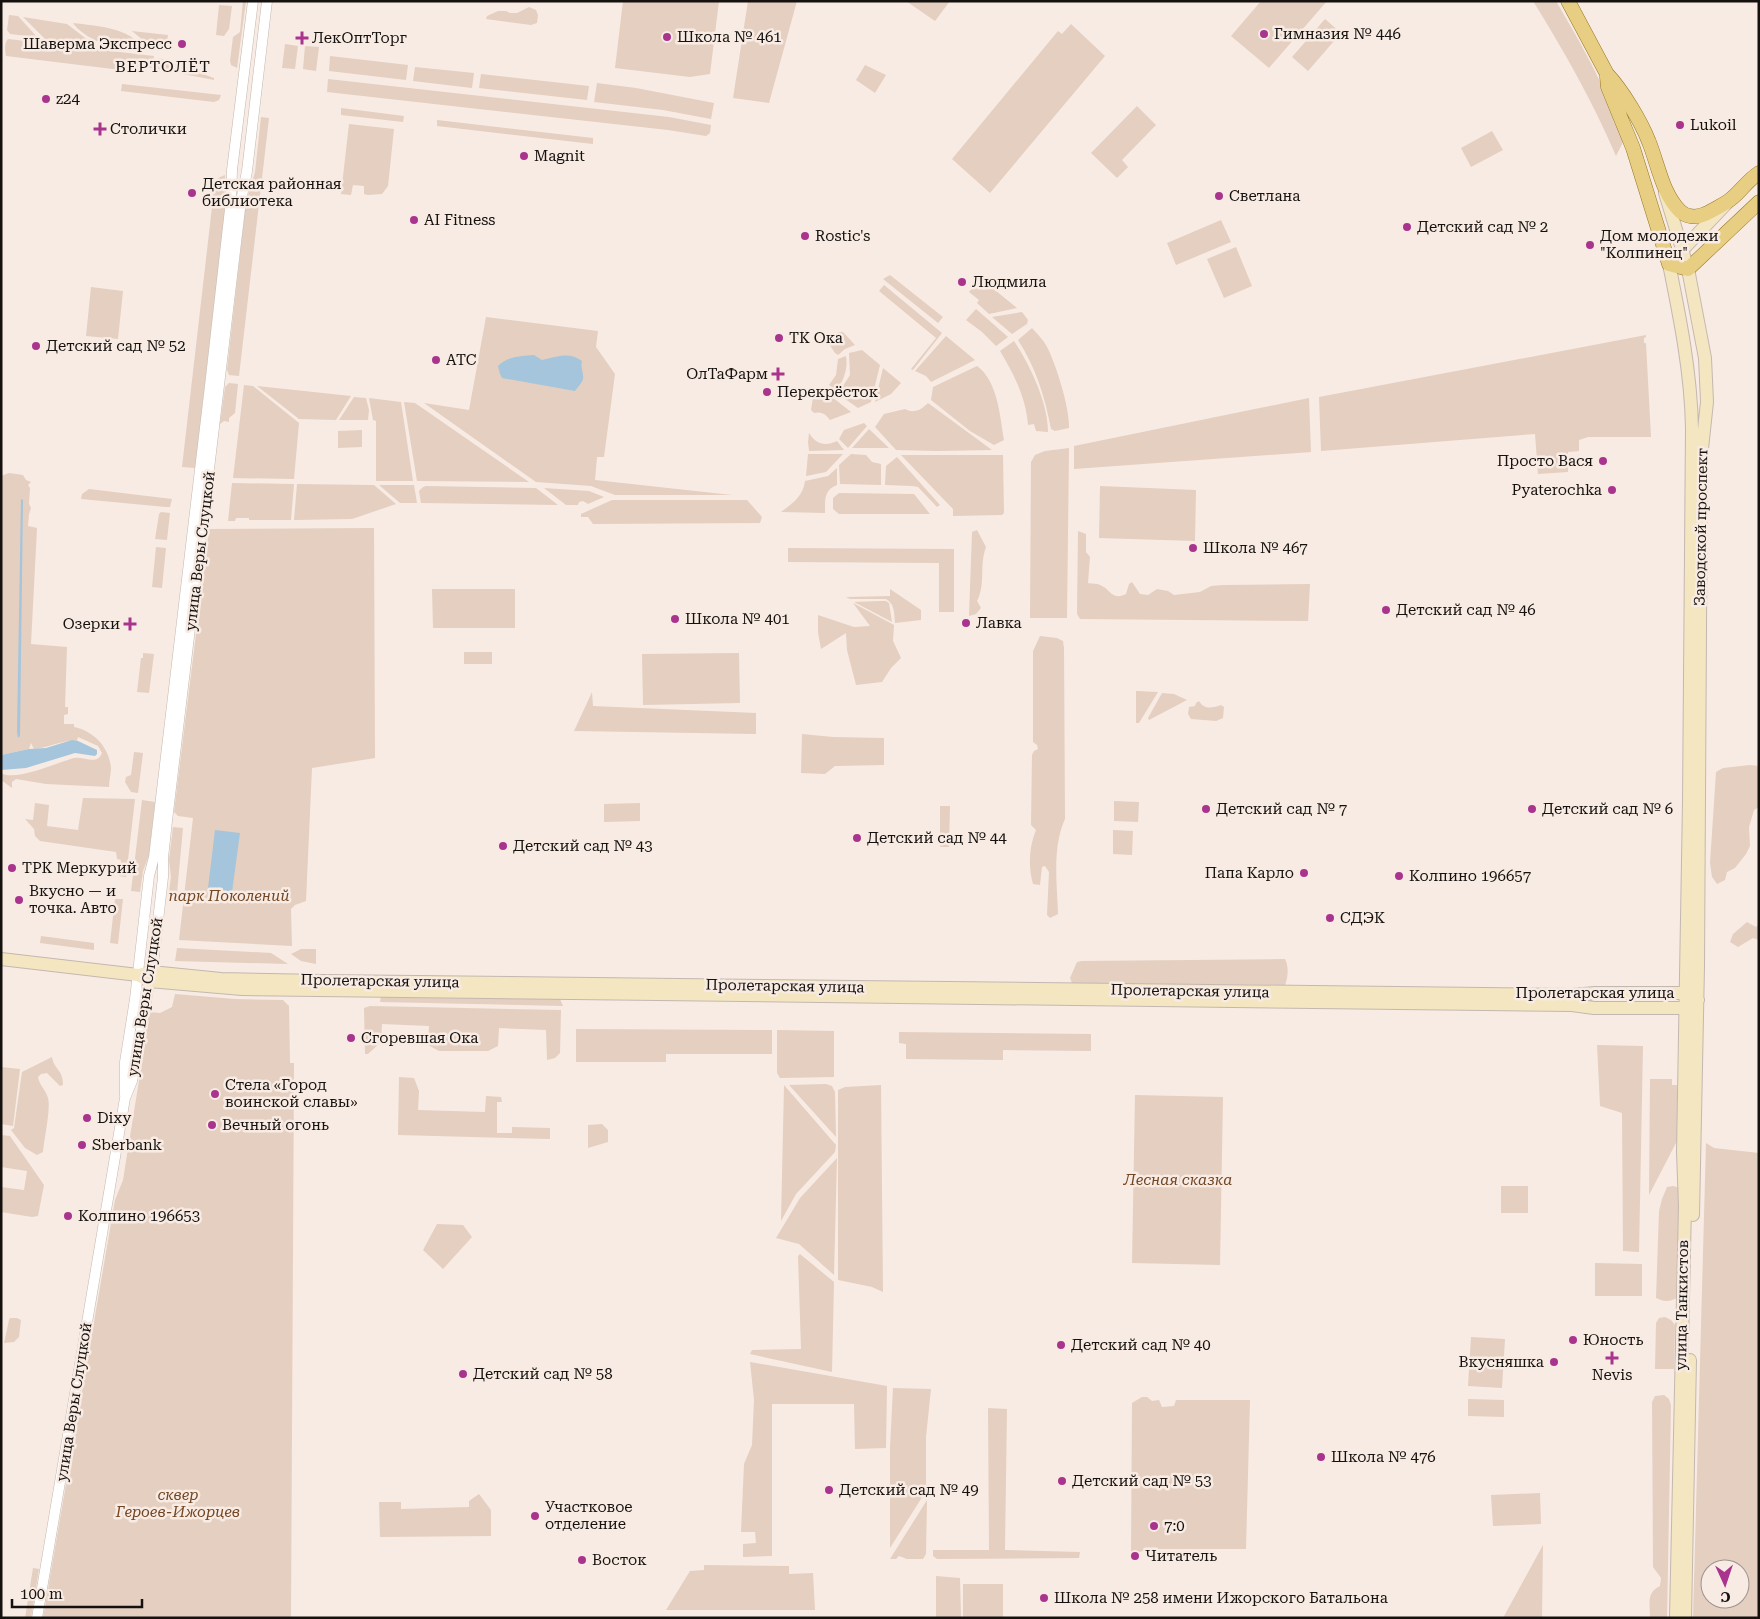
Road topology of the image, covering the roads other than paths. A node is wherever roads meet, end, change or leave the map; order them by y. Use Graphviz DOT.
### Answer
graph roads {
  1 [pos="253,1"];
  2 [pos="267,1"];
  3 [pos="1568,1"];
  4 [pos="1607,74"];
  5 [pos="1759,173"];
  6 [pos="1662,180"];
  7 [pos="1730,199"];
  8 [pos="1759,202"];
  9 [pos="1682,251"];
  10 [pos="1669,264"];
  11 [pos="1688,269"];
  12 [pos="1694,649"];
  13 [pos="1,959"];
  14 [pos="146,976"];
  15 [pos="1685,993"];
  16 [pos="1698,1000"];
  17 [pos="1684,1008"];
  18 [pos="1687,1311"];
  19 [pos="38,1618"];
  20 [pos="1676,1618"];
  21 [pos="1685,1618"];
  1 -- 14 [label="street, улица Веры Слуцкой"];
  2 -- 14 [label="street, улица Веры Слуцкой"];
  3 -- 4 [label="main road, Заводской проспект"];
  4 -- 6 [label="main road, Заводской проспект"];
  4 -- 10 [label="main road, Заводской проспект"];
  5 -- 7 [label="main road"];
  6 -- 7 [label="main road"];
  6 -- 9 [label="main road, Заводской проспект"];
  7 -- 9 [label="main road"];
  8 -- 11 [label="main road"];
  9 -- 10 [label="main road"];
  9 -- 11 [label="main road, Заводской проспект"];
  10 -- 11 [label="main road"];
  10 -- 12 [label="main road, Заводской проспект"];
  11 -- 12 [label="main road, Заводской проспект"];
  12 -- 15 [label="main road, Заводской проспект"];
  12 -- 16 [label="main road, Заводской проспект"];
  13 -- 14 [label="main road, Пролетарская улица"];
  14 -- 15 [label="main road, Пролетарская улица"];
  14 -- 17 [label="main road, Пролетарская улица"];
  14 -- 19 [label="street, улица Веры Слуцкой"];
  15 -- 16 [label="main road, Пролетарская улица"];
  15 -- 17 [label="main road, улица Танкистов"];
  16 -- 17 [label="main road, Пролетарская улица"];
  16 -- 18 [label="main road, улица Танкистов"];
  17 -- 18 [label="main road, улица Танкистов"];
  18 -- 20 [label="main road, улица Танкистов"];
  18 -- 21 [label="main road, улица Танкистов"];
}
